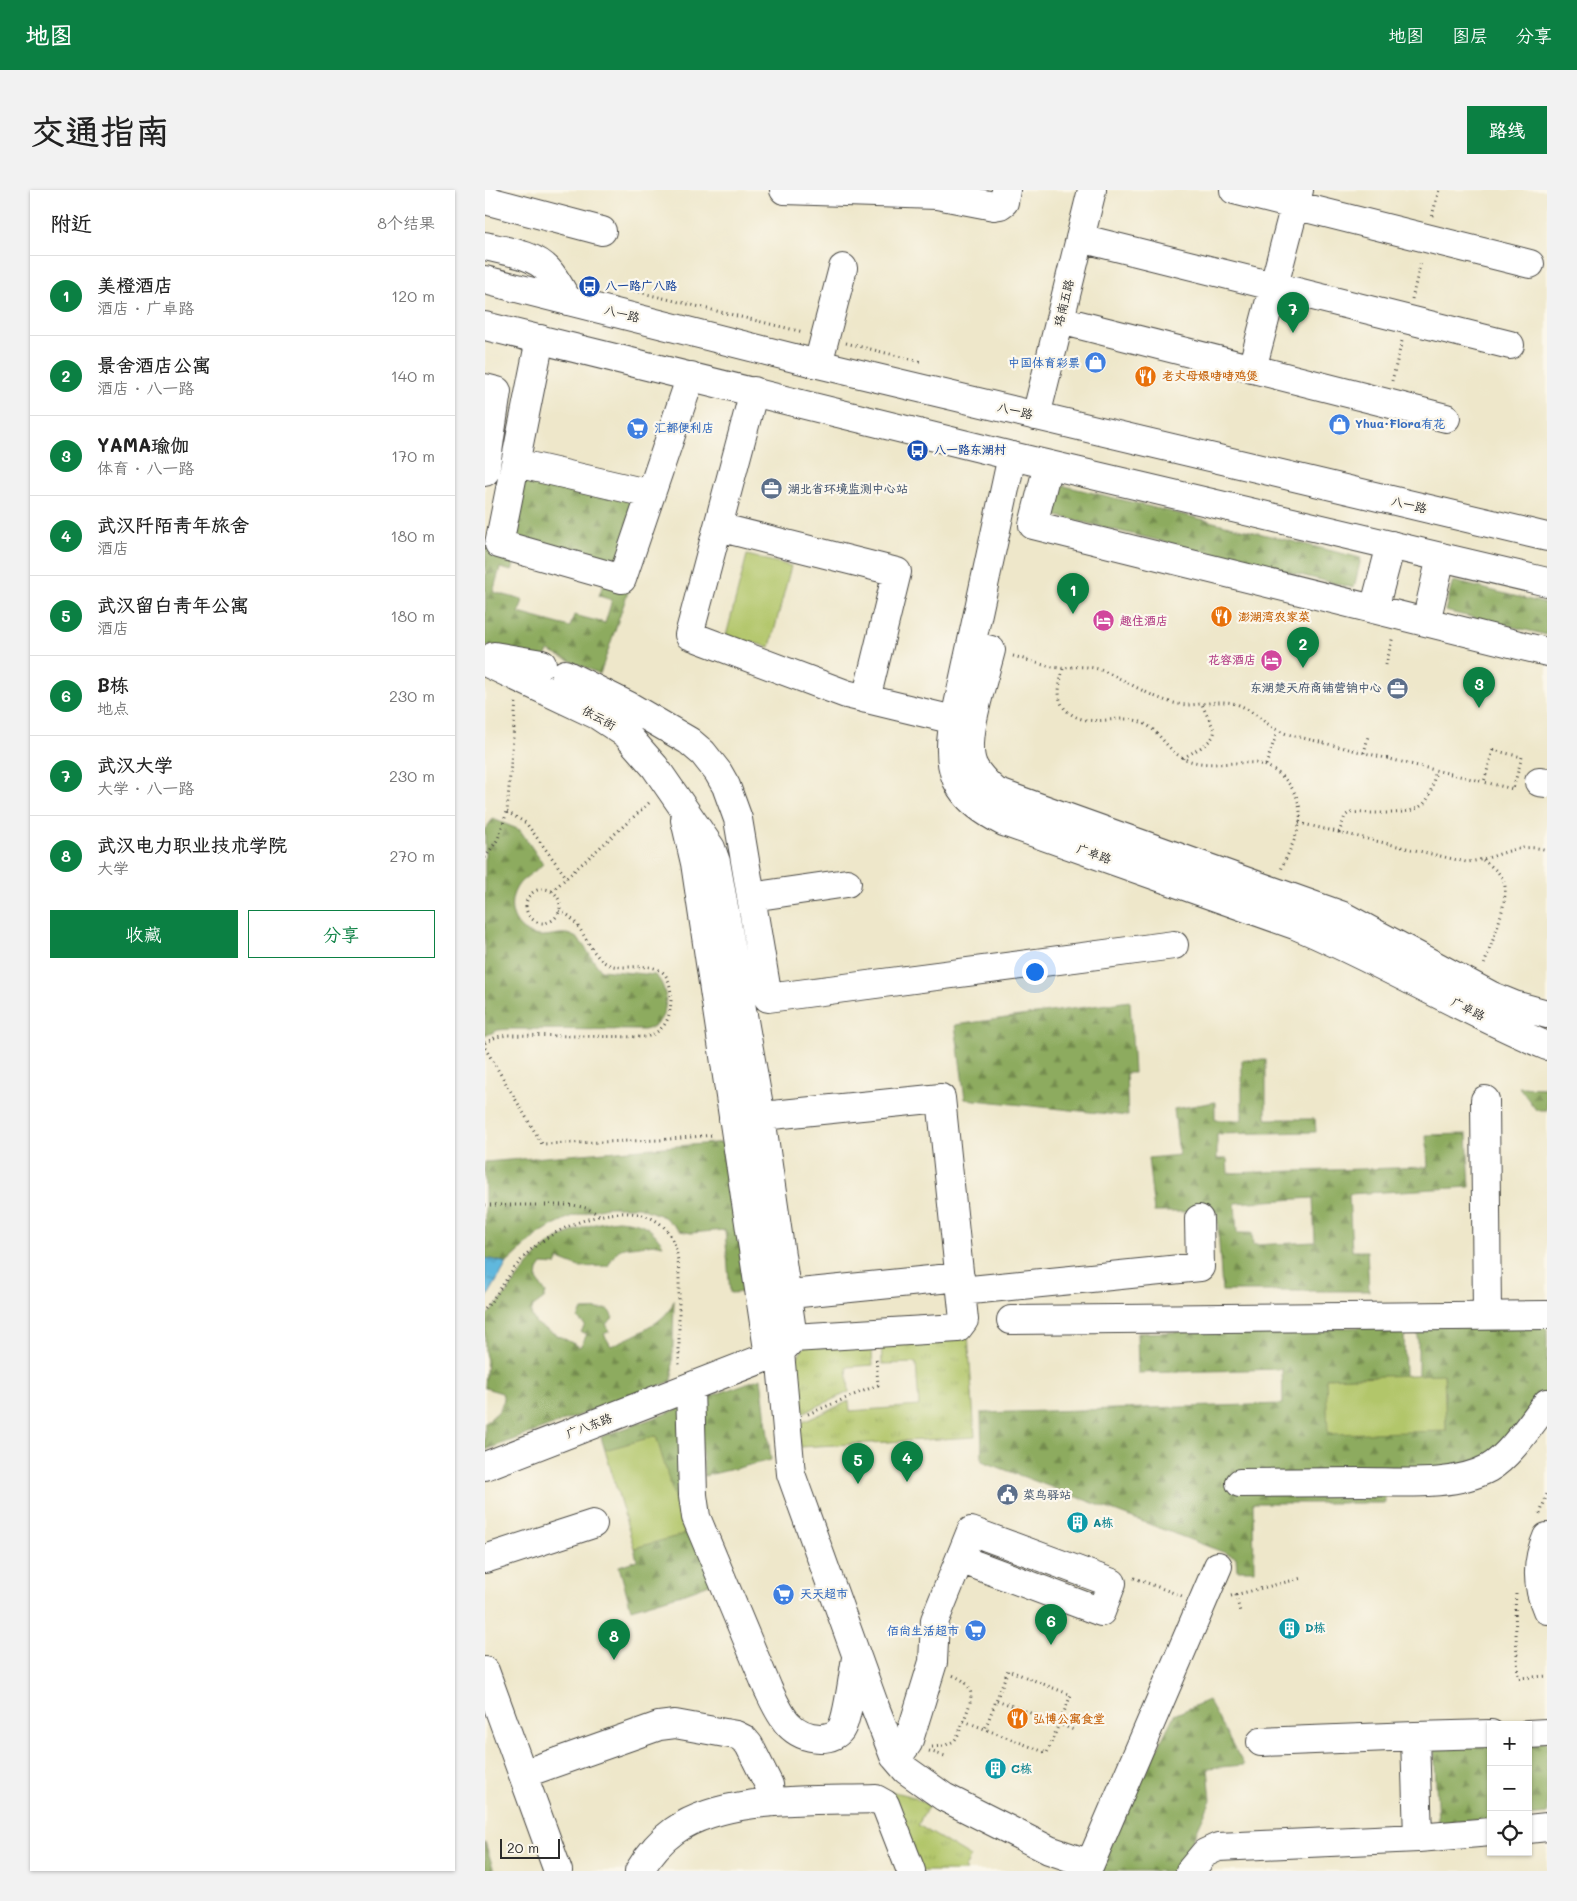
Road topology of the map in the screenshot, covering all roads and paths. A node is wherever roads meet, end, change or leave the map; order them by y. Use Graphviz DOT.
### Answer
graph roads {
  1 [pos="784,190"];
  2 [pos="1006,190"];
  3 [pos="1092,190"];
  4 [pos="1234,190"];
  5 [pos="1297,198"];
  6 [pos="485,200"];
  7 [pos="602,232"];
  8 [pos="1080,238"];
  9 [pos="485,246"];
  10 [pos="1531,264"];
  11 [pos="843,268"];
  12 [pos="485,280"];
  13 [pos="1273,286"];
  14 [pos="568,301"];
  15 [pos="1060,320"];
  16 [pos="485,326"];
  17 [pos="540,339"];
  18 [pos="1509,345"];
  19 [pos="818,364"];
  20 [pos="1251,369"];
  21 [pos="691,376"];
  22 [pos="485,388"];
  23 [pos="754,391"];
  24 [pos="1036,416"];
  25 [pos="1446,418"];
  26 [pos="1012,456"];
  27 [pos="516,463"];
  28 [pos="1048,465"];
  29 [pos="485,472"];
  30 [pos="651,494"];
  31 [pos="718,526"];
  32 [pos="1547,537"];
  33 [pos="1391,545"];
  34 [pos="1441,557"];
  35 [pos="1547,582"];
  36 [pos="1374,609"];
  37 [pos="1426,622"];
  38 [pos="981,648"];
  39 [pos="1547,652"];
  40 [pos="485,654"];
  41 [pos="485,662"];
  42 [pos="1063,669"];
  43 [pos="518,678"];
  44 [pos="866,699"];
  45 [pos="1202,704"];
  46 [pos="954,720"];
  47 [pos="1277,732"];
  48 [pos="1368,738"];
  49 [pos="1364,753"];
  50 [pos="1183,758"];
  51 [pos="1266,765"];
  52 [pos="1436,771"];
  53 [pos="1484,782"];
  54 [pos="667,786"];
  55 [pos="683,809"];
  56 [pos="507,812"];
  57 [pos="1299,823"];
  58 [pos="1339,833"];
  59 [pos="1547,850"];
  60 [pos="485,858"];
  61 [pos="1483,860"];
  62 [pos="567,878"];
  63 [pos="847,883"];
  64 [pos="1273,890"];
  65 [pos="552,892"];
  66 [pos="751,897"];
  67 [pos="559,911"];
  68 [pos="1174,945"];
  69 [pos="1477,988"];
  70 [pos="1547,1014"];
  71 [pos="485,1043"];
  72 [pos="1547,1046"];
  73 [pos="485,1048"];
  74 [pos="1485,1100"];
  75 [pos="761,1117"];
  76 [pos="734,1126"];
  77 [pos="485,1204"];
  78 [pos="600,1216"];
  79 [pos="1199,1219"];
  80 [pos="961,1284"];
  81 [pos="787,1294"];
  82 [pos="760,1298"];
  83 [pos="485,1309"];
  84 [pos="1487,1315"];
  85 [pos="1547,1315"];
  86 [pos="1011,1320"];
  87 [pos="875,1333"];
  88 [pos="781,1349"];
  89 [pos="684,1389"];
  90 [pos="1547,1403"];
  91 [pos="787,1423"];
  92 [pos="488,1464"];
  93 [pos="1240,1483"];
  94 [pos="593,1524"];
  95 [pos="1547,1537"];
  96 [pos="485,1559"];
  97 [pos="1218,1566"];
  98 [pos="1302,1578"];
  99 [pos="1112,1583"];
  100 [pos="1236,1595"];
  101 [pos="1202,1603"];
  102 [pos="1547,1610"];
  103 [pos="1240,1612"];
  104 [pos="857,1657"];
  105 [pos="485,1671"];
  106 [pos="947,1673"];
  107 [pos="997,1700"];
  108 [pos="964,1721"];
  109 [pos="1059,1724"];
  110 [pos="985,1729"];
  111 [pos="1074,1730"];
  112 [pos="1547,1733"];
  113 [pos="1487,1734"];
  114 [pos="1532,1734"];
  115 [pos="1415,1736"];
  116 [pos="1261,1742"];
  117 [pos="930,1748"];
  118 [pos="894,1756"];
  119 [pos="523,1774"];
  120 [pos="771,1802"];
  121 [pos="1547,1827"];
  122 [pos="1532,1829"];
  123 [pos="1487,1832"];
  124 [pos="1418,1838"];
  125 [pos="558,1871"];
  126 [pos="639,1871"];
  127 [pos="911,1871"];
  128 [pos="1190,1871"];
  1 -- 2 [label="main road"];
  3 -- 8 [label="main road, 珞南五路"];
  4 -- 5 [label="main road"];
  5 -- 10 [label="main road"];
  5 -- 13 [label="main road"];
  6 -- 7 [label="main road"];
  8 -- 13 [label="main road"];
  8 -- 15 [label="main road, 珞南五路"];
  9 -- 14 [label="main road"];
  11 -- 19 [label="main road"];
  12 -- 14 [label="main road, 八一路"];
  13 -- 18 [label="main road"];
  13 -- 20 [label="main road"];
  14 -- 19 [label="main road, 八一路"];
  15 -- 20 [label="main road"];
  15 -- 24 [label="main road, 珞南五路"];
  16 -- 17 [label="main road"];
  17 -- 21 [label="main road"];
  17 -- 27 [label="main road"];
  19 -- 24 [label="main road, 八一路"];
  20 -- 25 [label="main road"];
  21 -- 23 [label="main road"];
  21 -- 30 [label="main road"];
  22 -- 29 [label="main road"];
  23 -- 26 [label="main road"];
  23 -- 31 [label="main road"];
  24 -- 32 [label="main road, 八一路"];
  26 -- 28 [label="main road"];
  26 -- 38 [label="main road, 广卓路"];
  27 -- 30 [label="main road"];
  27 -- 30 [label="main road"];
  28 -- 33 [label="main road"];
  28 -- 36 [label="main road"];
  31 -- 44 [label="main road"];
  31 -- 44 [label="main road"];
  33 -- 34 [label="main road"];
  33 -- 36 [label="main road"];
  34 -- 35 [label="main road"];
  34 -- 37 [label="main road"];
  36 -- 37 [label="main road"];
  37 -- 39 [label="main road"];
  38 -- 42 [label="path"];
  38 -- 46 [label="main road, 广卓路"];
  38 -- 64 [label="main road"];
  40 -- 66 [label="main road"];
  41 -- 43 [label="main road, 依云街"];
  42 -- 45 [label="path"];
  42 -- 50 [label="path"];
  43 -- 54 [label="main road, 依云街"];
  43 -- 56 [label="path"];
  44 -- 46 [label="main road"];
  45 -- 47 [label="path"];
  45 -- 50 [label="path"];
  46 -- 72 [label="main road, 广卓路"];
  47 -- 49 [label="path"];
  47 -- 51 [label="path"];
  48 -- 49 [label="path"];
  49 -- 52 [label="path"];
  50 -- 51 [label="path"];
  51 -- 57 [label="path"];
  52 -- 53 [label="path"];
  52 -- 58 [label="path"];
  53 -- 53 [label="path"];
  54 -- 55 [label="main road, 依云街"];
  54 -- 62 [label="path"];
  55 -- 75 [label="main road, 依云街"];
  55 -- 76 [label="main road"];
  56 -- 60 [label="path"];
  56 -- 62 [label="path"];
  57 -- 58 [label="path"];
  57 -- 64 [label="path"];
  58 -- 61 [label="path"];
  59 -- 61 [label="path"];
  61 -- 69 [label="path"];
  62 -- 65 [label="path"];
  63 -- 66 [label="main road"];
  64 -- 69 [label="main road"];
  65 -- 67 [label="path"];
  65 -- 67 [label="path"];
  66 -- 68 [label="main road"];
  67 -- 71 [label="path"];
  69 -- 70 [label="main road"];
  73 -- 76 [label="path"];
  74 -- 84 [label="main road"];
  75 -- 76 [label="main road"];
  75 -- 80 [label="main road, 广八东路"];
  75 -- 81 [label="main road, 依云街"];
  76 -- 82 [label="main road"];
  77 -- 78 [label="path"];
  78 -- 83 [label="path"];
  78 -- 89 [label="path"];
  79 -- 80 [label="main road"];
  80 -- 81 [label="main road"];
  80 -- 87 [label="main road, 广八东路"];
  81 -- 82 [label="main road"];
  81 -- 88 [label="main road, 依云街"];
  82 -- 88 [label="main road"];
  84 -- 85 [label="main road"];
  84 -- 86 [label="main road"];
  87 -- 88 [label="main road, 广八东路"];
  87 -- 91 [label="path"];
  88 -- 89 [label="main road, 广八东路"];
  88 -- 91 [label="main road"];
  89 -- 92 [label="main road, 广八东路"];
  89 -- 104 [label="main road"];
  90 -- 93 [label="main road"];
  91 -- 104 [label="main road"];
  94 -- 96 [label="main road"];
  95 -- 102 [label="main road"];
  97 -- 101 [label="main road"];
  98 -- 100 [label="path"];
  99 -- 101 [label="path"];
  99 -- 118 [label="main road"];
  100 -- 101 [label="path"];
  100 -- 103 [label="path"];
  101 -- 118 [label="main road"];
  104 -- 118 [label="main road"];
  105 -- 119 [label="main road"];
  106 -- 108 [label="path"];
  107 -- 109 [label="path"];
  107 -- 109 [label="path"];
  107 -- 110 [label="path"];
  108 -- 110 [label="path"];
  108 -- 117 [label="path"];
  109 -- 110 [label="path"];
  109 -- 111 [label="path"];
  112 -- 114 [label="main road"];
  113 -- 115 [label="main road"];
  115 -- 116 [label="main road"];
  115 -- 124 [label="main road"];
  119 -- 120 [label="main road"];
  119 -- 125 [label="main road"];
  120 -- 126 [label="main road"];
  120 -- 127 [label="main road"];
  121 -- 122 [label="main road"];
  123 -- 124 [label="main road"];
  124 -- 128 [label="main road"];
}
